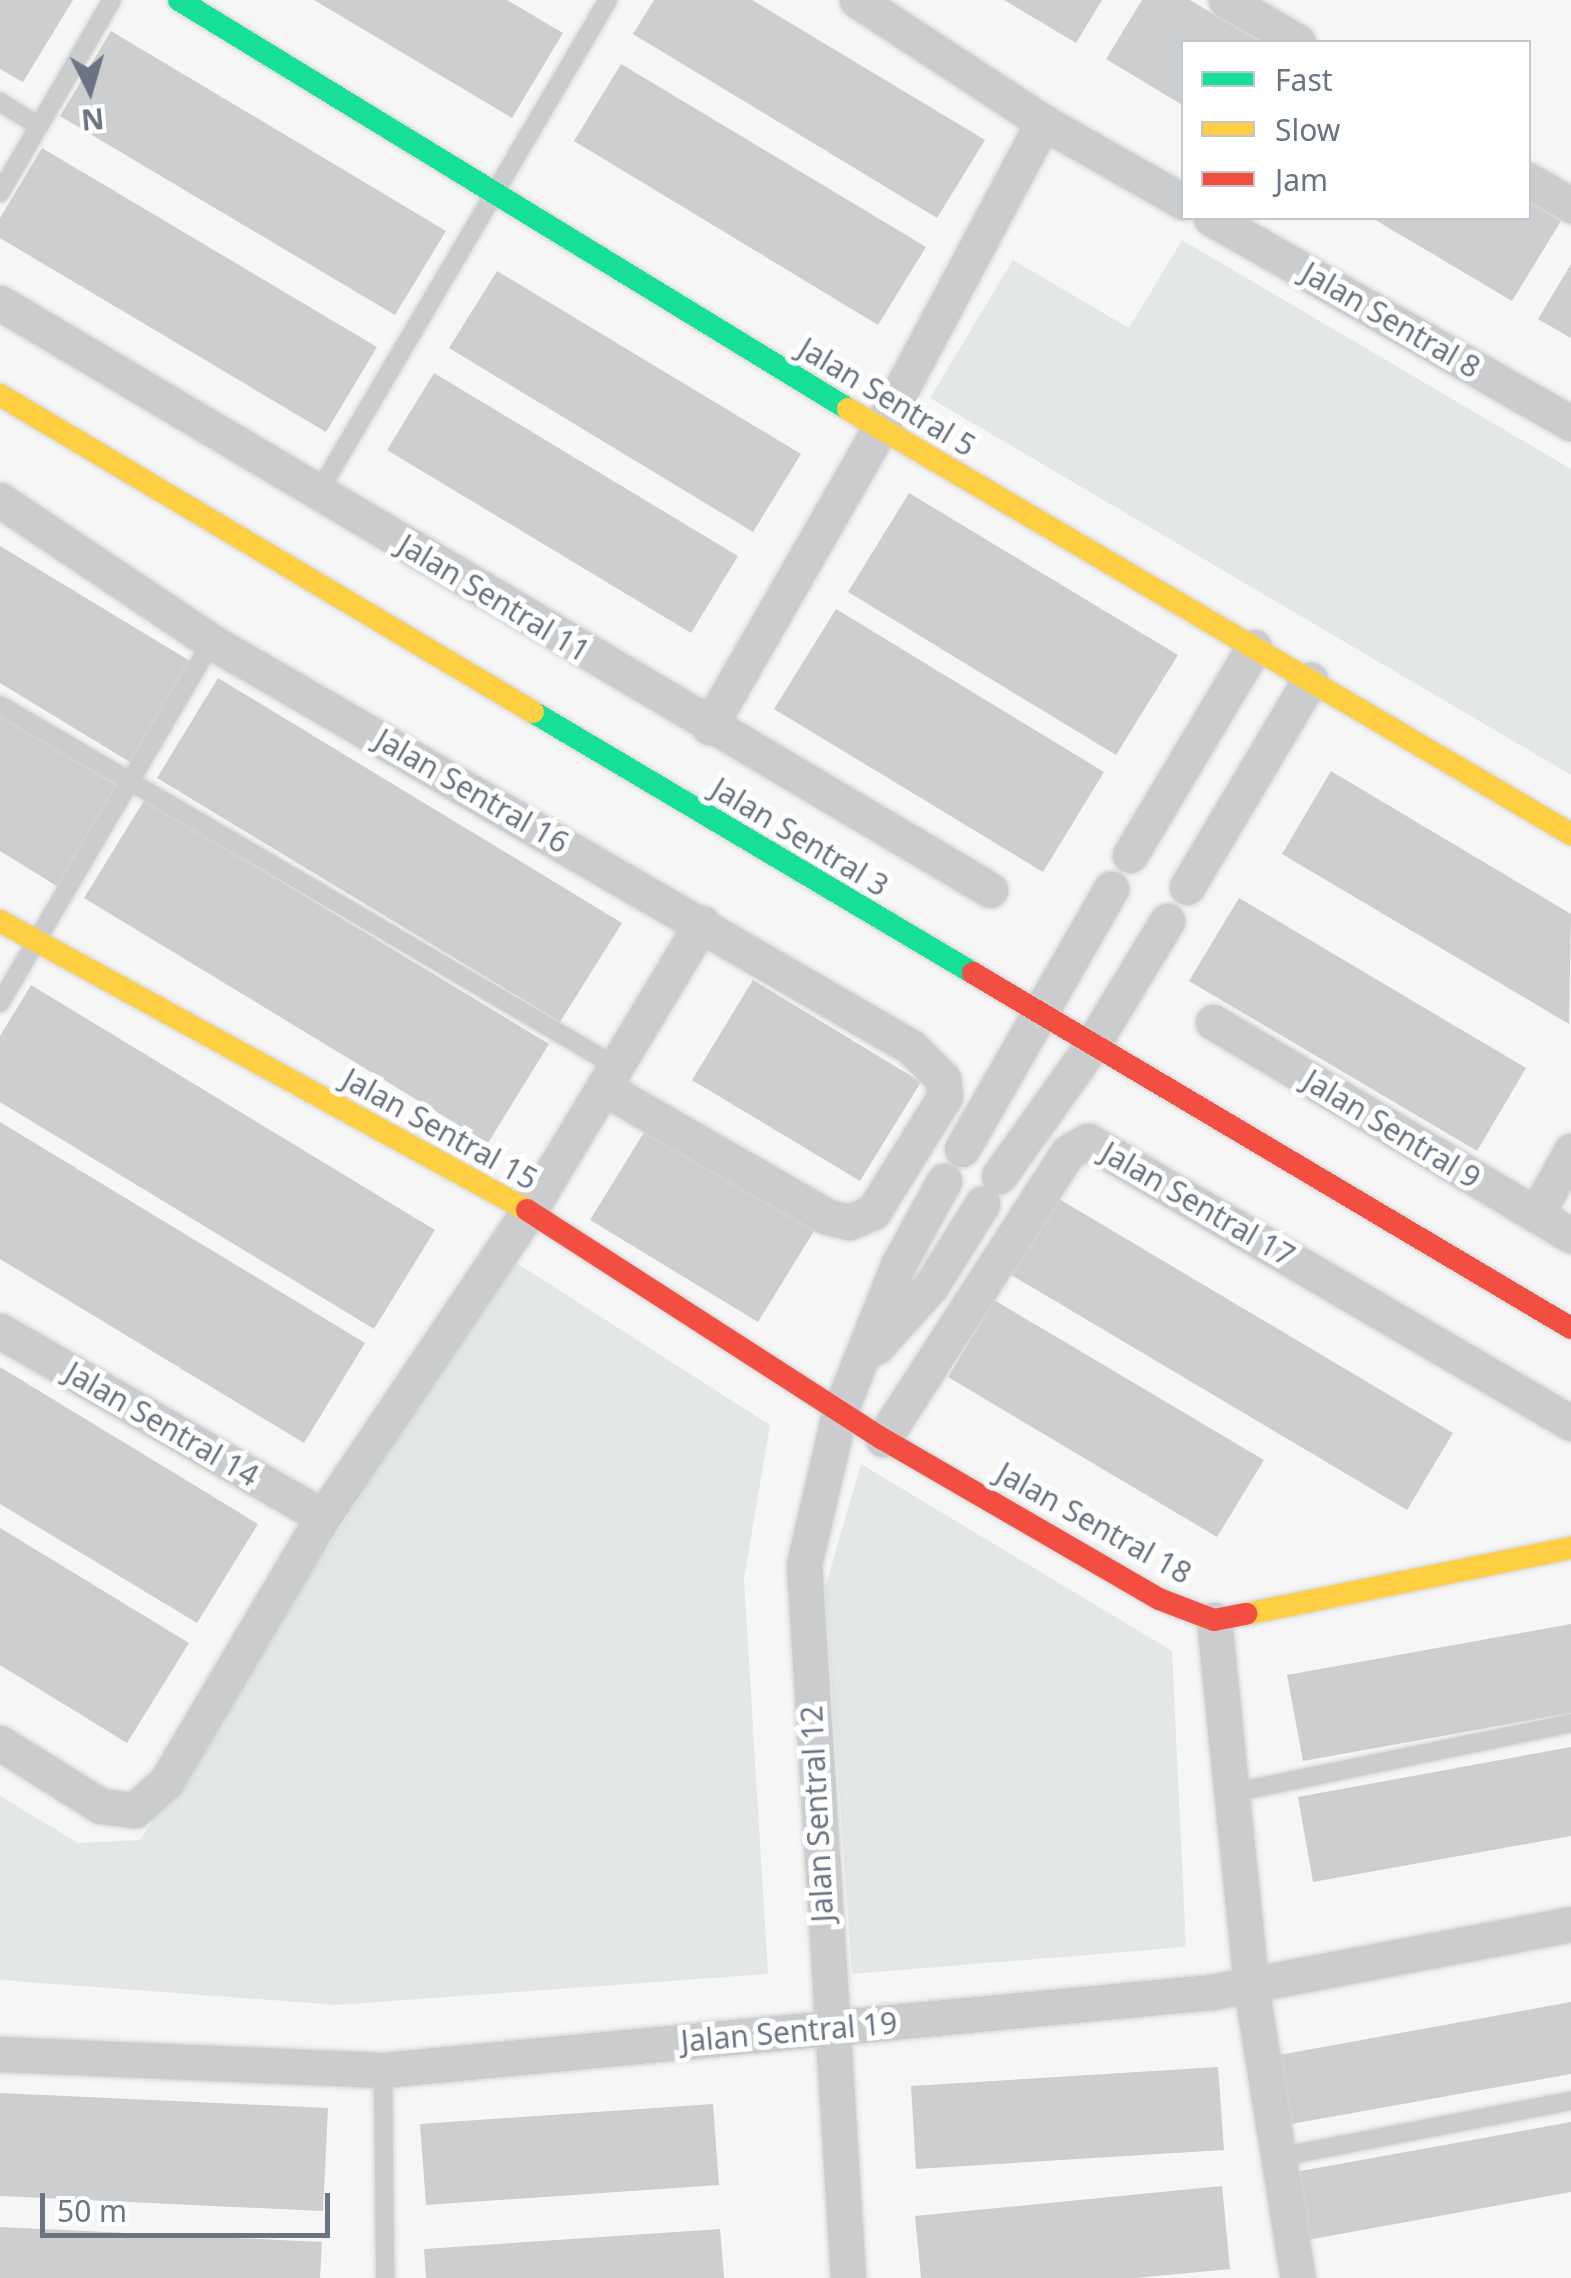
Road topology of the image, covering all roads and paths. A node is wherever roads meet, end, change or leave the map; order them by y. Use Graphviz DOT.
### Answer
graph roads {
  1 [pos="112,0"];
  2 [pos="178,0"];
  3 [pos="608,0"];
  4 [pos="857,0"];
  5 [pos="1226,0"];
  6 [pos="1295,40"];
  7 [pos="0,102"];
  8 [pos="1043,122"];
  9 [pos="39,126"];
  10 [pos="1531,182"];
  11 [pos="495,191"];
  12 [pos="0,192"];
  13 [pos="1181,200"];
  14 [pos="1571,205"];
  15 [pos="1214,220"];
  16 [pos="0,303"];
  17 [pos="0,395"];
  18 [pos="1571,423"];
  19 [pos="880,430"];
  20 [pos="318,493"];
  21 [pos="0,500"];
  22 [pos="212,642"];
  23 [pos="1254,647"];
  24 [pos="1310,680"];
  25 [pos="0,704"];
  26 [pos="710,727"];
  27 [pos="130,785"];
  28 [pos="1571,834"];
  29 [pos="1130,856"];
  30 [pos="1187,886"];
  31 [pos="1110,889"];
  32 [pos="990,890"];
  33 [pos="0,921"];
  34 [pos="1167,921"];
  35 [pos="702,923"];
  36 [pos="34,943"];
  37 [pos="0,1003"];
  38 [pos="1038,1013"];
  39 [pos="1213,1022"];
  40 [pos="1092,1045"];
  41 [pos="611,1078"];
  42 [pos="962,1149"];
  43 [pos="1571,1151"];
  44 [pos="944,1180"];
  45 [pos="529,1211"];
  46 [pos="1536,1215"];
  47 [pos="1571,1235"];
  48 [pos="1571,1328"];
  49 [pos="0,1331"];
  50 [pos="866,1360"];
  51 [pos="840,1411"];
  52 [pos="1571,1422"];
  53 [pos="883,1439"];
  54 [pos="323,1517"];
  55 [pos="1571,1548"];
  56 [pos="1214,1620"];
  57 [pos="1571,1723"];
  58 [pos="0,1743"];
  59 [pos="1236,1792"];
  60 [pos="1571,1924"];
  61 [pos="1252,1986"];
  62 [pos="828,2028"];
  63 [pos="0,2054"];
  64 [pos="383,2070"];
  65 [pos="1571,2101"];
  66 [pos="1279,2157"];
  67 [pos="385,2278"];
  68 [pos="848,2278"];
  69 [pos="1298,2278"];
  1 -- 9 [label="lane"];
  2 -- 11 [label="street, Jalan Sentral 5"];
  3 -- 11 [label="lane"];
  4 -- 8 [label="street"];
  5 -- 6 [label="street"];
  7 -- 9 [label="lane"];
  8 -- 13 [label="street"];
  8 -- 19 [label="street"];
  9 -- 12 [label="lane"];
  10 -- 14 [label="street"];
  11 -- 19 [label="street, Jalan Sentral 5"];
  11 -- 20 [label="lane"];
  15 -- 18 [label="street, Jalan Sentral 8"];
  16 -- 20 [label="street, Jalan Sentral 11"];
  17 -- 38 [label="street, Jalan Sentral 3"];
  19 -- 23 [label="street, Jalan Sentral 5"];
  19 -- 26 [label="street"];
  20 -- 26 [label="street, Jalan Sentral 11"];
  21 -- 22 [label="street, Jalan Sentral 16"];
  22 -- 27 [label="lane"];
  22 -- 35 [label="street, Jalan Sentral 16"];
  23 -- 24 [label="street, Jalan Sentral 5"];
  23 -- 29 [label="street"];
  24 -- 28 [label="street, Jalan Sentral 5"];
  24 -- 30 [label="street"];
  25 -- 27 [label="lane"];
  26 -- 32 [label="street, Jalan Sentral 11"];
  27 -- 36 [label="lane"];
  27 -- 41 [label="lane"];
  31 -- 38 [label="street"];
  33 -- 36 [label="street, Jalan Sentral 15"];
  34 -- 40 [label="street, Jalan Sentral 12"];
  35 -- 41 [label="street"];
  35 -- 41 [label="street, Jalan Sentral 16"];
  36 -- 37 [label="lane"];
  36 -- 45 [label="street, Jalan Sentral 15"];
  38 -- 40 [label="street, Jalan Sentral 3"];
  38 -- 42 [label="street"];
  39 -- 46 [label="street, Jalan Sentral 9"];
  40 -- 48 [label="street, Jalan Sentral 3"];
  40 -- 50 [label="street, Jalan Sentral 12"];
  41 -- 45 [label="street"];
  43 -- 46 [label="street"];
  44 -- 50 [label="street, Jalan Sentral 12"];
  45 -- 51 [label="street, Jalan Sentral 15"];
  45 -- 54 [label="street"];
  46 -- 47 [label="street, Jalan Sentral 9"];
  49 -- 54 [label="street, Jalan Sentral 14"];
  50 -- 51 [label="street, Jalan Sentral 12"];
  51 -- 53 [label="street, Jalan Sentral 18"];
  51 -- 62 [label="street, Jalan Sentral 12"];
  52 -- 53 [label="street, Jalan Sentral 17"];
  53 -- 56 [label="street, Jalan Sentral 18"];
  54 -- 58 [label="street"];
  55 -- 56 [label="street, Jalan Sentral 18"];
  56 -- 59 [label="street"];
  57 -- 59 [label="lane"];
  59 -- 61 [label="street"];
  60 -- 61 [label="street, Jalan Sentral 19"];
  61 -- 62 [label="street, Jalan Sentral 19"];
  61 -- 66 [label="street"];
  62 -- 64 [label="street, Jalan Sentral 19"];
  62 -- 68 [label="street, Jalan Sentral 12"];
  63 -- 64 [label="street, Jalan Sentral 19"];
  64 -- 67 [label="lane"];
  65 -- 66 [label="lane"];
  66 -- 69 [label="street"];
}
